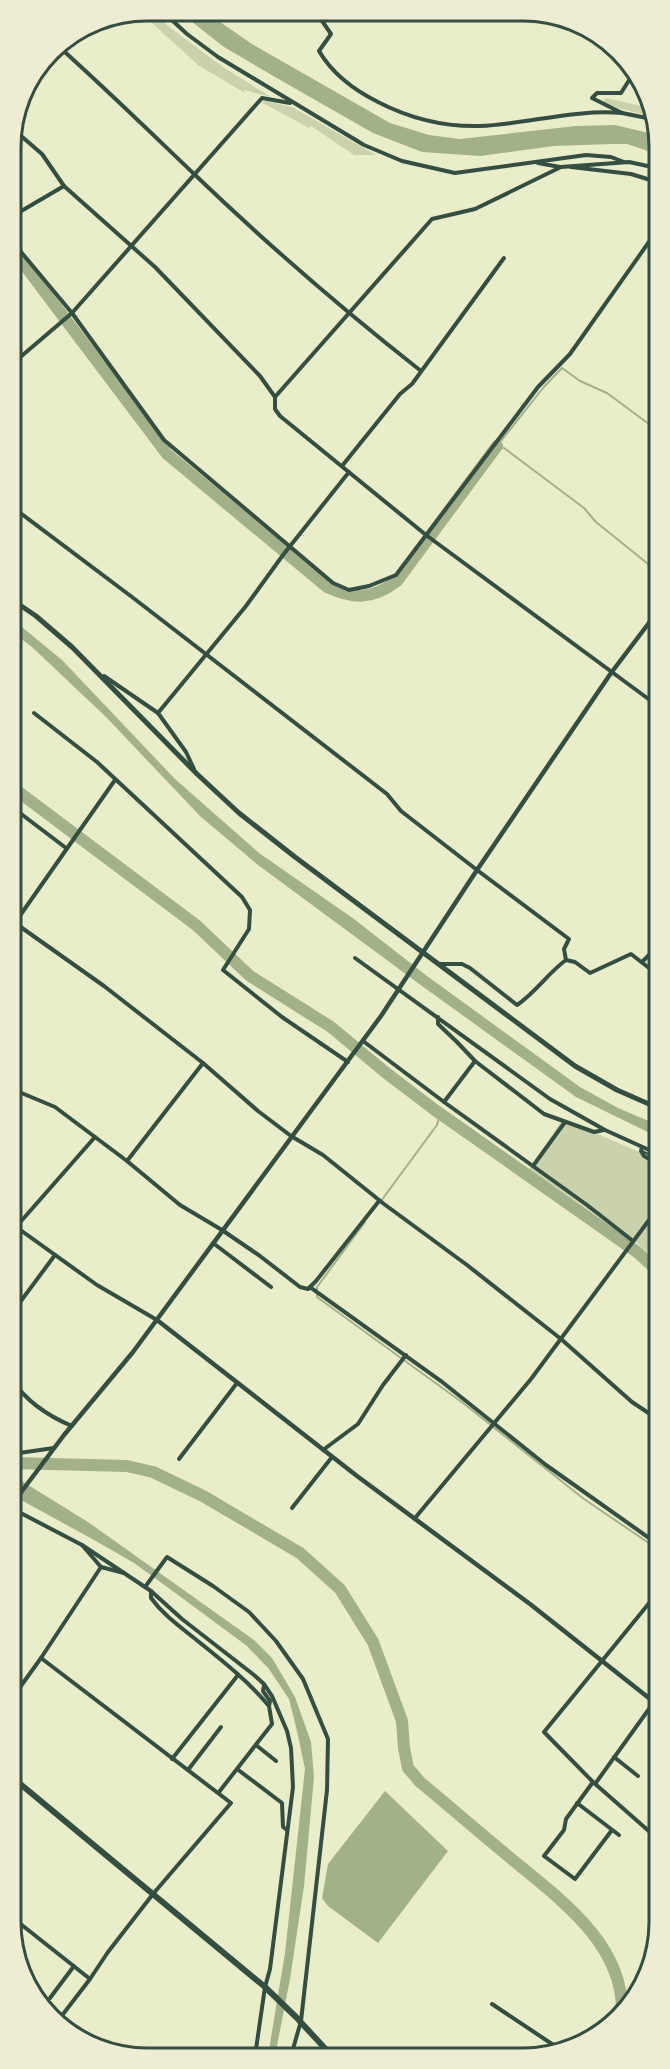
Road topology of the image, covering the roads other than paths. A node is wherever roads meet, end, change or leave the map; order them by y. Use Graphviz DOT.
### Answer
graph roads {
  1 [pos="173,21"];
  2 [pos="322,21"];
  3 [pos="65,52"];
  4 [pos="629,80"];
  5 [pos="293,104"];
  6 [pos="622,113"];
  7 [pos="646,118"];
  8 [pos="21,136"];
  9 [pos="624,162"];
  10 [pos="534,163"];
  11 [pos="649,166"];
  12 [pos="561,167"];
  13 [pos="194,174"];
  14 [pos="649,180"];
  15 [pos="64,186"];
  16 [pos="21,210"];
  17 [pos="649,242"];
  18 [pos="130,245"];
  19 [pos="21,253"];
  20 [pos="504,258"];
  21 [pos="70,314"];
  22 [pos="350,314"];
  23 [pos="21,357"];
  24 [pos="421,371"];
  25 [pos="275,397"];
  26 [pos="342,466"];
  27 [pos="349,472"];
  28 [pos="21,514"];
  29 [pos="426,535"];
  30 [pos="290,547"];
  31 [pos="21,606"];
  32 [pos="649,623"];
  33 [pos="206,654"];
  34 [pos="97,672"];
  35 [pos="611,673"];
  36 [pos="649,700"];
  37 [pos="34,713"];
  38 [pos="158,713"];
  39 [pos="196,774"];
  40 [pos="115,780"];
  41 [pos="21,814"];
  42 [pos="66,848"];
  43 [pos="477,870"];
  44 [pos="21,913"];
  45 [pos="21,930"];
  46 [pos="425,952"];
  47 [pos="649,955"];
  48 [pos="355,958"];
  49 [pos="567,960"];
  50 [pos="642,962"];
  51 [pos="441,964"];
  52 [pos="649,968"];
  53 [pos="400,990"];
  54 [pos="438,1017"];
  55 [pos="363,1041"];
  56 [pos="475,1061"];
  57 [pos="348,1062"];
  58 [pos="203,1063"];
  59 [pos="21,1093"];
  60 [pos="444,1102"];
  61 [pos="649,1104"];
  62 [pos="565,1122"];
  63 [pos="604,1130"];
  64 [pos="291,1136"];
  65 [pos="95,1137"];
  66 [pos="642,1149"];
  67 [pos="649,1151"];
  68 [pos="649,1153"];
  69 [pos="649,1159"];
  70 [pos="127,1161"];
  71 [pos="533,1166"];
  72 [pos="380,1201"];
  73 [pos="21,1217"];
  74 [pos="649,1220"];
  75 [pos="21,1230"];
  76 [pos="222,1230"];
  77 [pos="633,1241"];
  78 [pos="213,1243"];
  79 [pos="55,1255"];
  80 [pos="271,1287"];
  81 [pos="310,1287"];
  82 [pos="21,1301"];
  83 [pos="157,1320"];
  84 [pos="561,1339"];
  85 [pos="406,1355"];
  86 [pos="237,1383"];
  87 [pos="21,1392"];
  88 [pos="649,1413"];
  89 [pos="496,1423"];
  90 [pos="72,1426"];
  91 [pos="54,1448"];
  92 [pos="324,1450"];
  93 [pos="21,1454"];
  94 [pos="332,1457"];
  95 [pos="179,1459"];
  96 [pos="21,1491"];
  97 [pos="292,1508"];
  98 [pos="21,1514"];
  99 [pos="415,1518"];
  100 [pos="649,1538"];
  101 [pos="82,1545"];
  102 [pos="101,1567"];
  103 [pos="128,1574"];
  104 [pos="147,1585"];
  105 [pos="151,1590"];
  106 [pos="649,1605"];
  107 [pos="41,1658"];
  108 [pos="601,1660"];
  109 [pos="238,1675"];
  110 [pos="264,1684"];
  111 [pos="21,1686"];
  112 [pos="649,1698"];
  113 [pos="269,1706"];
  114 [pos="649,1713"];
  115 [pos="221,1727"];
  116 [pos="256,1745"];
  117 [pos="614,1757"];
  118 [pos="172,1759"];
  119 [pos="276,1761"];
  120 [pos="237,1768"];
  121 [pos="188,1770"];
  122 [pos="638,1776"];
  123 [pos="594,1783"];
  124 [pos="21,1785"];
  125 [pos="219,1792"];
  126 [pos="578,1803"];
  127 [pos="287,1830"];
  128 [pos="612,1830"];
  129 [pos="649,1831"];
  130 [pos="619,1835"];
  131 [pos="153,1894"];
  132 [pos="21,1924"];
  133 [pos="74,1966"];
  134 [pos="90,1979"];
  135 [pos="266,1989"];
  136 [pos="50,1998"];
  137 [pos="492,2004"];
  138 [pos="62,2015"];
  139 [pos="299,2019"];
  140 [pos="553,2045"];
  141 [pos="256,2048"];
  142 [pos="293,2048"];
  143 [pos="325,2048"];
  1 -- 5 [label="street"];
  2 -- 6 [label="street"];
  3 -- 13 [label="street"];
  4 -- 6 [label="street"];
  5 -- 10 [label="street"];
  5 -- 13 [label="street"];
  6 -- 7 [label="street"];
  8 -- 15 [label="street"];
  9 -- 10 [label="street"];
  9 -- 11 [label="street"];
  9 -- 12 [label="street"];
  10 -- 12 [label="street"];
  12 -- 14 [label="street"];
  12 -- 22 [label="street"];
  13 -- 18 [label="street"];
  13 -- 22 [label="street"];
  15 -- 16 [label="street"];
  15 -- 18 [label="street"];
  17 -- 29 [label="street"];
  18 -- 21 [label="street"];
  18 -- 25 [label="street"];
  19 -- 21 [label="street"];
  20 -- 24 [label="street"];
  21 -- 23 [label="street"];
  21 -- 30 [label="street"];
  22 -- 24 [label="street"];
  22 -- 25 [label="street"];
  24 -- 26 [label="street"];
  25 -- 26 [label="street"];
  26 -- 27 [label="street"];
  27 -- 29 [label="street"];
  27 -- 30 [label="street"];
  28 -- 33 [label="street"];
  29 -- 30 [label="street"];
  29 -- 35 [label="street"];
  30 -- 33 [label="street"];
  31 -- 34 [label="main road"];
  32 -- 35 [label="street"];
  33 -- 38 [label="street"];
  33 -- 43 [label="street"];
  34 -- 38 [label="street"];
  34 -- 39 [label="main road"];
  35 -- 36 [label="street"];
  35 -- 43 [label="street"];
  37 -- 40 [label="street"];
  38 -- 39 [label="street"];
  39 -- 46 [label="main road"];
  40 -- 42 [label="street"];
  40 -- 57 [label="street"];
  41 -- 42 [label="street"];
  42 -- 44 [label="street"];
  43 -- 46 [label="street"];
  43 -- 49 [label="street"];
  45 -- 58 [label="street"];
  46 -- 51 [label="main road"];
  46 -- 53 [label="street"];
  47 -- 50 [label="street"];
  48 -- 53 [label="street"];
  49 -- 50 [label="street"];
  49 -- 51 [label="street"];
  50 -- 52 [label="street"];
  51 -- 61 [label="main road"];
  53 -- 54 [label="street"];
  53 -- 55 [label="street"];
  54 -- 56 [label="street"];
  54 -- 63 [label="street"];
  55 -- 57 [label="street"];
  55 -- 60 [label="street"];
  56 -- 60 [label="street"];
  56 -- 62 [label="street"];
  57 -- 64 [label="street"];
  58 -- 64 [label="street"];
  58 -- 70 [label="street"];
  59 -- 65 [label="street"];
  60 -- 71 [label="street"];
  62 -- 63 [label="street"];
  62 -- 71 [label="street"];
  63 -- 66 [label="street"];
  64 -- 72 [label="street"];
  64 -- 76 [label="street"];
  65 -- 70 [label="street"];
  65 -- 73 [label="street"];
  66 -- 67 [label="street"];
  66 -- 68 [label="lane"];
  66 -- 69 [label="street"];
  70 -- 76 [label="street"];
  71 -- 77 [label="street"];
  72 -- 81 [label="street"];
  72 -- 84 [label="street"];
  74 -- 77 [label="street"];
  75 -- 79 [label="street"];
  76 -- 78 [label="street"];
  76 -- 81 [label="street"];
  77 -- 84 [label="street"];
  78 -- 80 [label="street"];
  78 -- 83 [label="street"];
  79 -- 82 [label="street"];
  79 -- 83 [label="street"];
  81 -- 85 [label="street"];
  83 -- 86 [label="street"];
  83 -- 90 [label="street"];
  84 -- 88 [label="street"];
  84 -- 89 [label="street"];
  85 -- 89 [label="street"];
  85 -- 92 [label="street"];
  86 -- 92 [label="street"];
  86 -- 95 [label="street"];
  87 -- 90 [label="street"];
  89 -- 99 [label="street"];
  89 -- 100 [label="street"];
  90 -- 91 [label="street"];
  91 -- 93 [label="street"];
  91 -- 96 [label="street"];
  92 -- 94 [label="street"];
  94 -- 97 [label="street"];
  94 -- 99 [label="street"];
  98 -- 101 [label="street"];
  99 -- 108 [label="street"];
  101 -- 102 [label="street"];
  101 -- 103 [label="street"];
  102 -- 103 [label="street"];
  102 -- 107 [label="street"];
  103 -- 104 [label="street"];
  104 -- 105 [label="street"];
  104 -- 139 [label="street"];
  105 -- 109 [label="street"];
  105 -- 110 [label="street"];
  106 -- 108 [label="street"];
  107 -- 111 [label="street"];
  107 -- 118 [label="street"];
  108 -- 112 [label="street"];
  108 -- 123 [label="street"];
  109 -- 113 [label="street"];
  109 -- 118 [label="street"];
  110 -- 113 [label="street"];
  110 -- 127 [label="street"];
  113 -- 116 [label="street"];
  114 -- 117 [label="street"];
  115 -- 121 [label="street"];
  116 -- 119 [label="street"];
  116 -- 120 [label="street"];
  117 -- 122 [label="street"];
  117 -- 123 [label="street"];
  118 -- 121 [label="street"];
  120 -- 125 [label="street"];
  120 -- 127 [label="street"];
  121 -- 125 [label="street"];
  123 -- 126 [label="street"];
  123 -- 129 [label="street"];
  124 -- 131 [label="main road"];
  125 -- 131 [label="street"];
  126 -- 128 [label="street"];
  126 -- 128 [label="street"];
  127 -- 135 [label="street"];
  128 -- 130 [label="street"];
  131 -- 134 [label="street"];
  131 -- 135 [label="main road"];
  132 -- 133 [label="street"];
  133 -- 134 [label="street"];
  133 -- 136 [label="street"];
  134 -- 138 [label="street"];
  135 -- 139 [label="main road"];
  135 -- 141 [label="street"];
  137 -- 140 [label="street"];
  139 -- 142 [label="street"];
  139 -- 143 [label="main road"];
}
